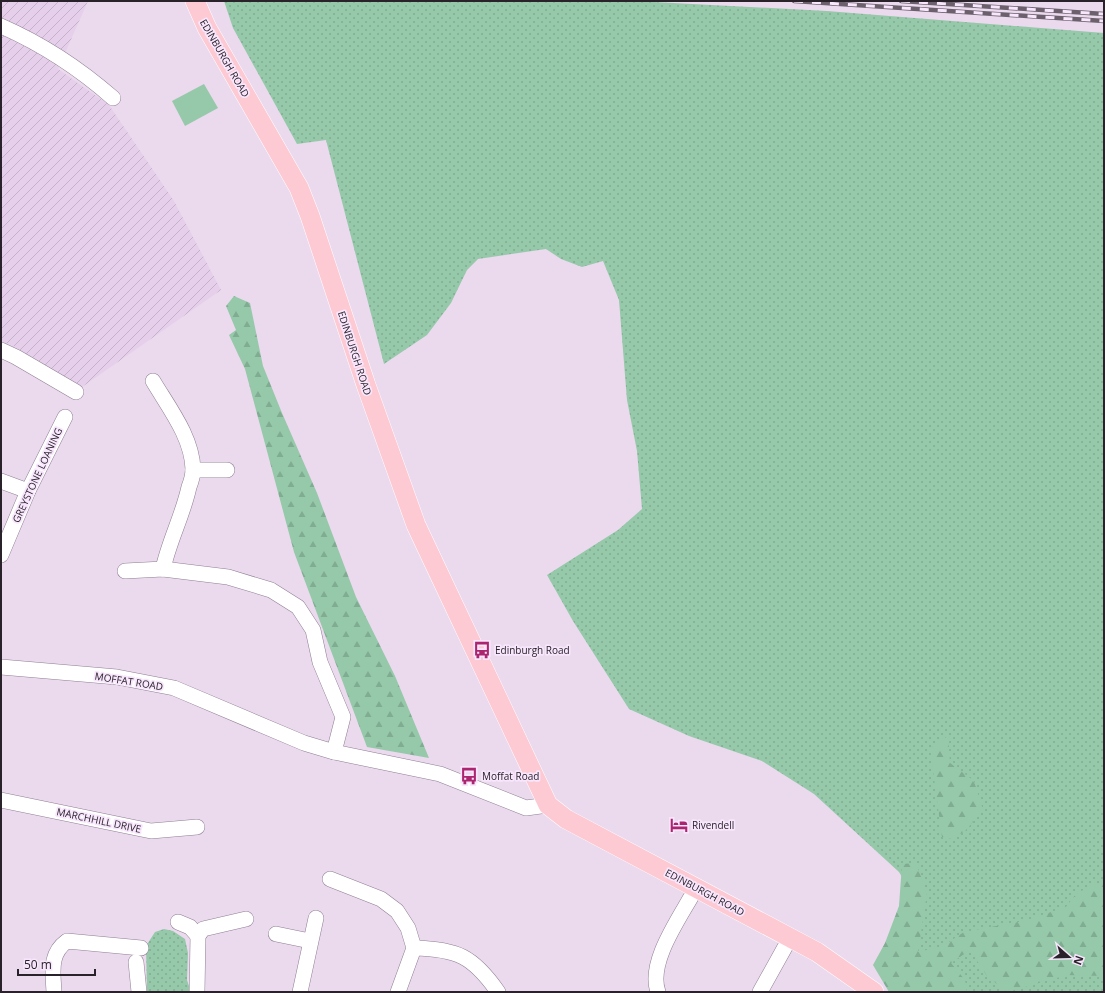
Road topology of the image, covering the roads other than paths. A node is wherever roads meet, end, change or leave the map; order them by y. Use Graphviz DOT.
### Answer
graph roads {
  1 [pos="195,1"];
  2 [pos="1,26"];
  3 [pos="113,98"];
  4 [pos="1,350"];
  5 [pos="153,381"];
  6 [pos="76,392"];
  7 [pos="65,417"];
  8 [pos="193,470"];
  9 [pos="227,470"];
  10 [pos="1,481"];
  11 [pos="28,491"];
  12 [pos="1,555"];
  13 [pos="163,569"];
  14 [pos="125,571"];
  15 [pos="1,666"];
  16 [pos="334,752"];
  17 [pos="1,800"];
  18 [pos="548,805"];
  19 [pos="197,827"];
  20 [pos="330,879"];
  21 [pos="696,888"];
  22 [pos="316,918"];
  23 [pos="246,919"];
  24 [pos="178,922"];
  25 [pos="276,934"];
  26 [pos="198,936"];
  27 [pos="790,938"];
  28 [pos="310,941"];
  29 [pos="141,948"];
  30 [pos="414,948"];
  31 [pos="136,962"];
  32 [pos="54,992"];
  33 [pos="139,992"];
  34 [pos="197,992"];
  35 [pos="300,992"];
  36 [pos="398,992"];
  37 [pos="498,992"];
  38 [pos="658,992"];
  39 [pos="760,992"];
  40 [pos="874,992"];
  1 -- 18 [label="main road, EDINBURGH ROAD"];
  2 -- 3 [label="street"];
  4 -- 6 [label="street"];
  5 -- 8 [label="street"];
  7 -- 11 [label="street, GREYSTONE LOANING"];
  8 -- 9 [label="street"];
  8 -- 13 [label="street"];
  10 -- 11 [label="street"];
  11 -- 12 [label="street, GREYSTONE LOANING"];
  13 -- 14 [label="street"];
  13 -- 16 [label="street"];
  15 -- 16 [label="street, MOFFAT ROAD"];
  16 -- 18 [label="street, MOFFAT ROAD"];
  17 -- 19 [label="street, MARCHHILL DRIVE"];
  18 -- 21 [label="main road, EDINBURGH ROAD"];
  20 -- 30 [label="street"];
  21 -- 27 [label="main road, EDINBURGH ROAD"];
  21 -- 38 [label="street"];
  22 -- 28 [label="street"];
  23 -- 26 [label="street"];
  24 -- 26 [label="street"];
  25 -- 28 [label="street"];
  26 -- 34 [label="street"];
  27 -- 39 [label="street"];
  27 -- 40 [label="main road, EDINBURGH ROAD"];
  28 -- 35 [label="street"];
  29 -- 32 [label="street"];
  30 -- 36 [label="street"];
  30 -- 37 [label="street"];
  31 -- 33 [label="street"];
}
